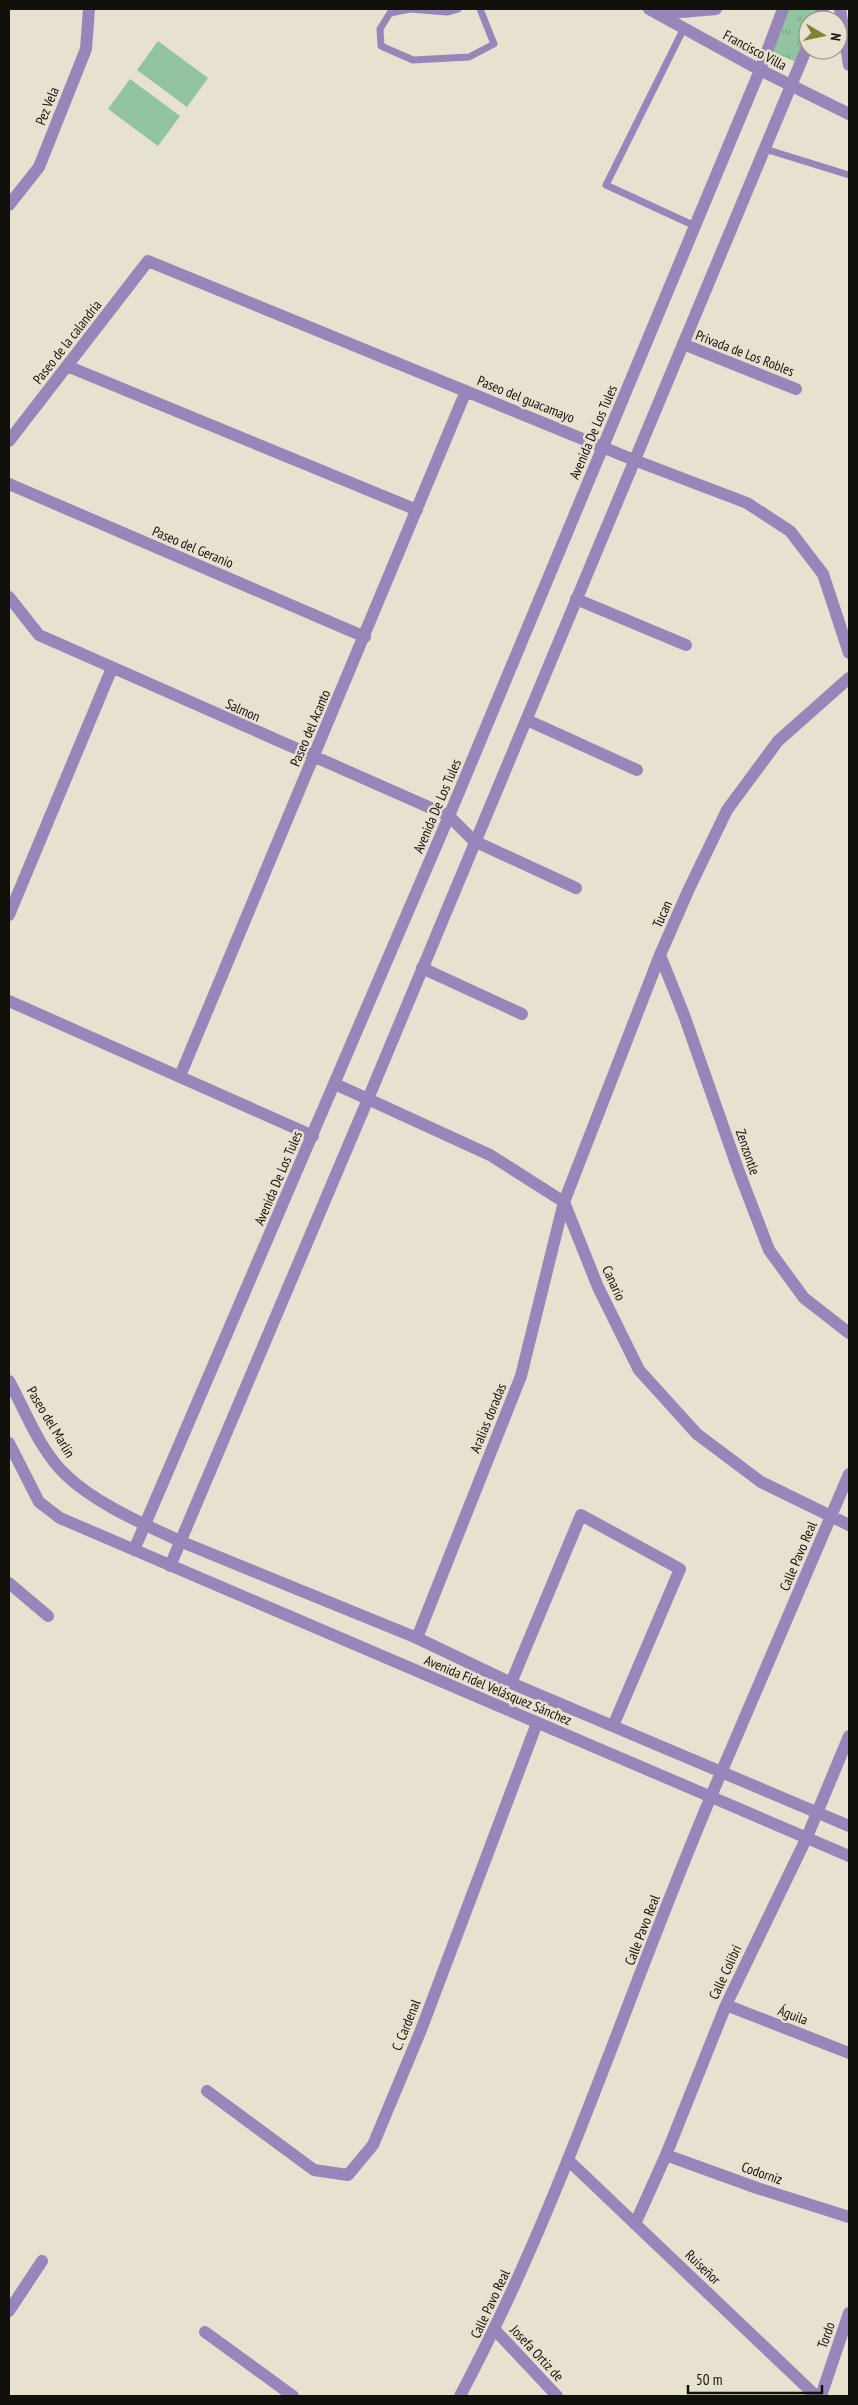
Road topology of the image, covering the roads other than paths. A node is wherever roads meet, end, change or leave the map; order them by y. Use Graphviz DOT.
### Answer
graph roads {
  1 [pos="89,9"];
  2 [pos="458,9"];
  3 [pos="480,9"];
  4 [pos="716,9"];
  5 [pos="783,9"];
  6 [pos="840,9"];
  7 [pos="654,11"];
  8 [pos="684,28"];
  9 [pos="802,60"];
  10 [pos="849,65"];
  11 [pos="760,70"];
  12 [pos="791,86"];
  13 [pos="849,114"];
  14 [pos="765,149"];
  15 [pos="849,176"];
  16 [pos="9,205"];
  17 [pos="695,226"];
  18 [pos="148,261"];
  19 [pos="683,344"];
  20 [pos="67,366"];
  21 [pos="796,389"];
  22 [pos="466,391"];
  23 [pos="9,441"];
  24 [pos="603,447"];
  25 [pos="634,460"];
  26 [pos="9,484"];
  27 [pos="417,510"];
  28 [pos="9,597"];
  29 [pos="576,599"];
  30 [pos="365,637"];
  31 [pos="686,645"];
  32 [pos="849,653"];
  33 [pos="112,668"];
  34 [pos="849,678"];
  35 [pos="527,720"];
  36 [pos="314,757"];
  37 [pos="637,770"];
  38 [pos="449,816"];
  39 [pos="474,841"];
  40 [pos="576,888"];
  41 [pos="9,916"];
  42 [pos="660,955"];
  43 [pos="422,968"];
  44 [pos="9,1001"];
  45 [pos="522,1014"];
  46 [pos="180,1076"];
  47 [pos="335,1084"];
  48 [pos="368,1099"];
  49 [pos="313,1136"];
  50 [pos="564,1202"];
  51 [pos="849,1333"];
  52 [pos="9,1381"];
  53 [pos="9,1443"];
  54 [pos="849,1474"];
  55 [pos="832,1517"];
  56 [pos="849,1524"];
  57 [pos="145,1525"];
  58 [pos="182,1542"];
  59 [pos="134,1550"];
  60 [pos="170,1566"];
  61 [pos="9,1583"];
  62 [pos="48,1616"];
  63 [pos="417,1638"];
  64 [pos="511,1683"];
  65 [pos="537,1723"];
  66 [pos="613,1726"];
  67 [pos="849,1736"];
  68 [pos="721,1773"];
  69 [pos="711,1797"];
  70 [pos="817,1812"];
  71 [pos="849,1826"];
  72 [pos="807,1837"];
  73 [pos="849,1856"];
  74 [pos="726,2005"];
  75 [pos="849,2052"];
  76 [pos="208,2091"];
  77 [pos="666,2155"];
  78 [pos="568,2160"];
  79 [pos="849,2217"];
  80 [pos="635,2224"];
  81 [pos="42,2261"];
  82 [pos="9,2311"];
  83 [pos="849,2313"];
  84 [pos="495,2330"];
  85 [pos="204,2332"];
  86 [pos="292,2396"];
  87 [pos="460,2396"];
  88 [pos="557,2396"];
  89 [pos="816,2396"];
  90 [pos="821,2396"];
  1 -- 16 [label="street, Pez Vela"];
  2 -- 3 [label="lane"];
  4 -- 7 [label="street"];
  5 -- 11 [label="street, Avenida De Los Tules"];
  6 -- 10 [label="street"];
  7 -- 8 [label="street, Francisco Villa"];
  8 -- 11 [label="street, Francisco Villa"];
  8 -- 17 [label="lane"];
  9 -- 12 [label="street"];
  11 -- 12 [label="street, Francisco Villa"];
  11 -- 17 [label="street, Avenida De Los Tules"];
  12 -- 13 [label="street, Francisco Villa"];
  12 -- 14 [label="street"];
  14 -- 15 [label="lane"];
  14 -- 19 [label="street"];
  17 -- 24 [label="street, Avenida De Los Tules"];
  18 -- 20 [label="street, Paseo de la calandria"];
  18 -- 22 [label="street, Paseo del guacamayo"];
  19 -- 21 [label="street, Privada de Los Robles"];
  19 -- 25 [label="street"];
  20 -- 23 [label="street, Paseo de la calandria"];
  20 -- 27 [label="street"];
  22 -- 24 [label="street, Paseo del guacamayo"];
  22 -- 27 [label="street, Paseo del Acanto"];
  24 -- 25 [label="street, Paseo del guacamayo"];
  24 -- 38 [label="street, Avenida De Los Tules"];
  25 -- 29 [label="street"];
  25 -- 32 [label="street, Paseo del guacamayo"];
  26 -- 30 [label="street, Paseo del Geranio"];
  27 -- 30 [label="street, Paseo del Acanto"];
  28 -- 33 [label="street, Salmon"];
  29 -- 31 [label="street"];
  29 -- 35 [label="street"];
  30 -- 36 [label="street, Paseo del Acanto"];
  33 -- 36 [label="street, Salmon"];
  33 -- 41 [label="street"];
  34 -- 42 [label="street, Tucan"];
  35 -- 37 [label="street"];
  35 -- 39 [label="street"];
  36 -- 38 [label="street, Salmon"];
  36 -- 46 [label="street, Paseo del Acanto"];
  38 -- 39 [label="street, Salmon"];
  38 -- 47 [label="street, Avenida De Los Tules"];
  39 -- 40 [label="street"];
  39 -- 43 [label="street"];
  42 -- 50 [label="street, Tucan"];
  42 -- 51 [label="street, Zenzontle"];
  43 -- 45 [label="street"];
  43 -- 48 [label="street"];
  44 -- 46 [label="street"];
  46 -- 49 [label="street"];
  47 -- 48 [label="street"];
  47 -- 49 [label="street, Avenida De Los Tules"];
  48 -- 50 [label="street"];
  48 -- 58 [label="street"];
  49 -- 57 [label="street, Avenida De Los Tules"];
  50 -- 55 [label="street, Canario"];
  50 -- 63 [label="street, Aralias doradas"];
  52 -- 57 [label="street, Paseo del Marlin"];
  53 -- 59 [label="street"];
  54 -- 55 [label="street, Calle Pavo Real"];
  55 -- 56 [label="street, Canario"];
  55 -- 68 [label="street, Calle Pavo Real"];
  57 -- 58 [label="street, Avenida Fidel Velásquez Sánchez"];
  57 -- 59 [label="street, Avenida De Los Tules"];
  58 -- 60 [label="street"];
  58 -- 63 [label="street, Avenida Fidel Velásquez Sánchez"];
  59 -- 60 [label="street, Avenida Fidel Velásquez Sánchez"];
  60 -- 65 [label="street, Avenida Fidel Velásquez Sánchez"];
  61 -- 62 [label="street"];
  63 -- 64 [label="street, Avenida Fidel Velásquez Sánchez"];
  64 -- 66 [label="street, Avenida Fidel Velásquez Sánchez"];
  64 -- 66 [label="street"];
  65 -- 69 [label="street, Avenida Fidel Velásquez Sánchez"];
  65 -- 76 [label="street, C. Cardenal"];
  66 -- 68 [label="street, Avenida Fidel Velásquez Sánchez"];
  67 -- 70 [label="street, Calle Colibri"];
  68 -- 69 [label="street, Calle Pavo Real"];
  68 -- 70 [label="street, Avenida Fidel Velásquez Sánchez"];
  69 -- 72 [label="street, Avenida Fidel Velásquez Sánchez"];
  69 -- 78 [label="street, Calle Pavo Real"];
  70 -- 71 [label="street, Avenida Fidel Velásquez Sánchez"];
  70 -- 72 [label="street, Calle Colibri"];
  72 -- 73 [label="street, Avenida Fidel Velásquez Sánchez"];
  72 -- 74 [label="street, Calle Colibri"];
  74 -- 75 [label="street, Águila"];
  74 -- 77 [label="street, Calle Colibri"];
  77 -- 79 [label="street, Codorniz"];
  77 -- 80 [label="street, Calle Colibri"];
  78 -- 80 [label="street, Ruiseñor"];
  78 -- 84 [label="street, Calle Pavo Real"];
  80 -- 89 [label="street, Ruiseñor"];
  81 -- 82 [label="street"];
  83 -- 90 [label="street, Tordo"];
  84 -- 87 [label="street, Calle Pavo Real"];
  84 -- 88 [label="street, Josefa Ortiz de"];
  85 -- 86 [label="street"];
}
